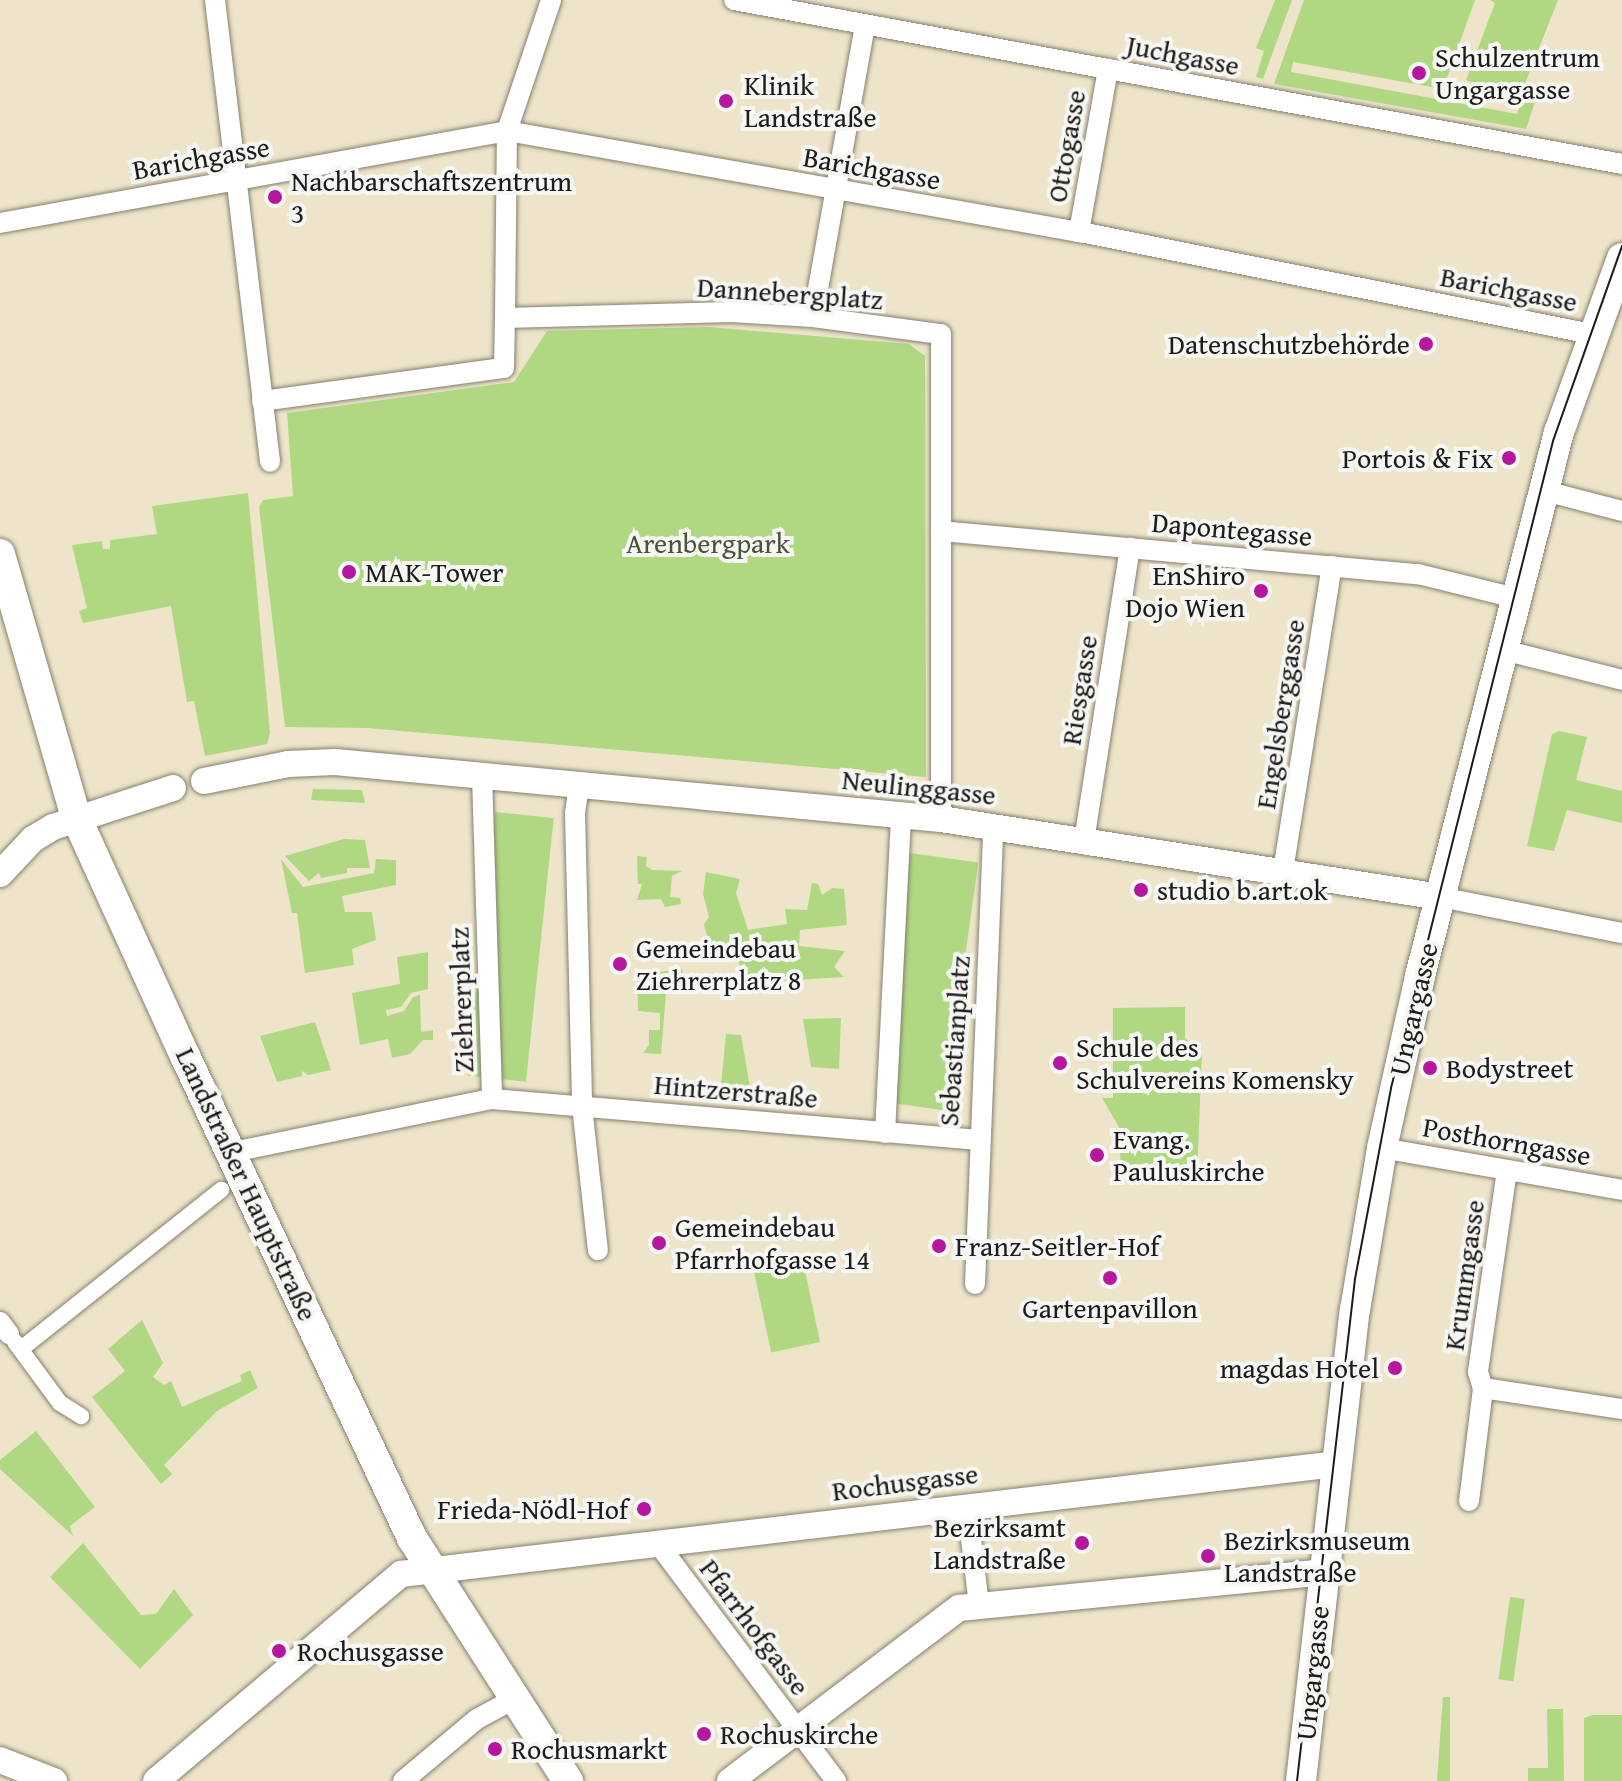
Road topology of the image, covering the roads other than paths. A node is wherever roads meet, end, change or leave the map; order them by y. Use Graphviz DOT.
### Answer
graph roads {
  1 [pos="215,0"];
  2 [pos="551,0"];
  3 [pos="734,0"];
  4 [pos="865,26"];
  5 [pos="1108,69"];
  6 [pos="507,131"];
  7 [pos="1622,164"];
  8 [pos="236,180"];
  9 [pos="836,191"];
  10 [pos="0,223"];
  11 [pos="1079,232"];
  12 [pos="1622,258"];
  13 [pos="813,317"];
  14 [pos="505,318"];
  15 [pos="1592,334"];
  16 [pos="262,401"];
  17 [pos="270,462"];
  18 [pos="1545,491"];
  19 [pos="1622,511"];
  20 [pos="941,531"];
  21 [pos="1130,548"];
  22 [pos="0,554"];
  23 [pos="1332,566"];
  24 [pos="1516,598"];
  25 [pos="1503,650"];
  26 [pos="1622,680"];
  27 [pos="482,776"];
  28 [pos="204,781"];
  29 [pos="579,785"];
  30 [pos="173,788"];
  31 [pos="901,816"];
  32 [pos="76,817"];
  33 [pos="941,819"];
  34 [pos="993,827"];
  35 [pos="1084,841"];
  36 [pos="1283,871"];
  37 [pos="0,874"];
  38 [pos="1440,897"];
  39 [pos="1622,933"];
  40 [pos="492,1099"];
  41 [pos="582,1106"];
  42 [pos="885,1133"];
  43 [pos="979,1140"];
  44 [pos="1382,1148"];
  45 [pos="233,1152"];
  46 [pos="1507,1170"];
  47 [pos="221,1190"];
  48 [pos="1622,1190"];
  49 [pos="598,1250"];
  50 [pos="975,1284"];
  51 [pos="10,1335"];
  52 [pos="1483,1388"];
  53 [pos="1622,1409"];
  54 [pos="81,1416"];
  55 [pos="1336,1464"];
  56 [pos="1469,1501"];
  57 [pos="967,1506"];
  58 [pos="659,1545"];
  59 [pos="434,1571"];
  60 [pos="1323,1572"];
  61 [pos="979,1605"];
  62 [pos="514,1699"];
  63 [pos="796,1728"];
  64 [pos="0,1760"];
  65 [pos="54,1781"];
  66 [pos="156,1781"];
  67 [pos="403,1781"];
  68 [pos="568,1781"];
  69 [pos="730,1781"];
  70 [pos="836,1781"];
  71 [pos="1301,1781"];
  1 -- 8 [label="street"];
  2 -- 6 [label="street"];
  3 -- 4 [label="street, Juchgasse"];
  4 -- 5 [label="street, Juchgasse"];
  4 -- 9 [label="street"];
  5 -- 7 [label="street, Juchgasse"];
  5 -- 11 [label="street, Ottogasse"];
  6 -- 8 [label="street, Barichgasse"];
  6 -- 9 [label="street, Barichgasse"];
  6 -- 14 [label="street"];
  8 -- 10 [label="street, Barichgasse"];
  8 -- 16 [label="street"];
  9 -- 11 [label="street, Barichgasse"];
  9 -- 13 [label="street"];
  11 -- 15 [label="street, Barichgasse"];
  12 -- 15 [label="main road, Ungargasse"];
  13 -- 14 [label="street, Dannebergplatz"];
  13 -- 20 [label="street, Dannebergplatz"];
  14 -- 16 [label="street"];
  15 -- 18 [label="main road, Ungargasse"];
  16 -- 17 [label="street"];
  18 -- 19 [label="street"];
  18 -- 24 [label="main road, Ungargasse"];
  20 -- 21 [label="street, Dapontegasse"];
  20 -- 33 [label="street, Dannebergplatz"];
  21 -- 23 [label="street, Dapontegasse"];
  21 -- 35 [label="street, Riesgasse"];
  22 -- 32 [label="main road, Landstraßer Hauptstraße"];
  23 -- 24 [label="street, Dapontegasse"];
  23 -- 36 [label="street, Engelsberggasse"];
  24 -- 25 [label="main road, Ungargasse"];
  25 -- 26 [label="street"];
  25 -- 38 [label="main road, Ungargasse"];
  27 -- 28 [label="street, Neulinggasse"];
  27 -- 29 [label="street, Neulinggasse"];
  27 -- 40 [label="street, Ziehrerplatz"];
  29 -- 31 [label="street, Neulinggasse"];
  29 -- 41 [label="street"];
  30 -- 32 [label="street"];
  31 -- 33 [label="street, Neulinggasse"];
  31 -- 42 [label="street"];
  32 -- 37 [label="street"];
  32 -- 45 [label="main road, Landstraßer Hauptstraße"];
  33 -- 34 [label="street, Neulinggasse"];
  34 -- 35 [label="street, Neulinggasse"];
  34 -- 43 [label="street, Sebastianplatz"];
  35 -- 36 [label="street, Neulinggasse"];
  36 -- 38 [label="street, Neulinggasse"];
  38 -- 39 [label="street, Neulinggasse"];
  38 -- 44 [label="main road, Ungargasse"];
  40 -- 41 [label="street, Ziehrerplatz"];
  40 -- 45 [label="street"];
  41 -- 42 [label="street, Hintzerstraße"];
  41 -- 49 [label="street"];
  42 -- 43 [label="street, Sebastianplatz"];
  43 -- 50 [label="street"];
  44 -- 46 [label="street, Posthorngasse"];
  44 -- 55 [label="main road, Ungargasse"];
  45 -- 59 [label="main road, Landstraßer Hauptstraße"];
  46 -- 48 [label="street, Posthorngasse"];
  46 -- 52 [label="street, Krummgasse"];
  47 -- 51 [label="street"];
  51 -- 54 [label="street"];
  52 -- 53 [label="street, Krummgasse"];
  52 -- 56 [label="street, Krummgasse"];
  55 -- 57 [label="street, Rochusgasse"];
  55 -- 60 [label="main road, Ungargasse"];
  57 -- 58 [label="street, Rochusgasse"];
  57 -- 61 [label="street"];
  58 -- 59 [label="street, Rochusgasse"];
  58 -- 63 [label="street, Pfarrhofgasse"];
  59 -- 62 [label="main road, Landstraßer Hauptstraße"];
  59 -- 66 [label="street, Rochusgasse"];
  60 -- 61 [label="street"];
  60 -- 71 [label="main road, Ungargasse"];
  61 -- 63 [label="street"];
  62 -- 67 [label="street"];
  62 -- 68 [label="main road, Landstraßer Hauptstraße"];
  63 -- 69 [label="street"];
  63 -- 70 [label="street, Pfarrhofgasse"];
  64 -- 65 [label="street"];
}
